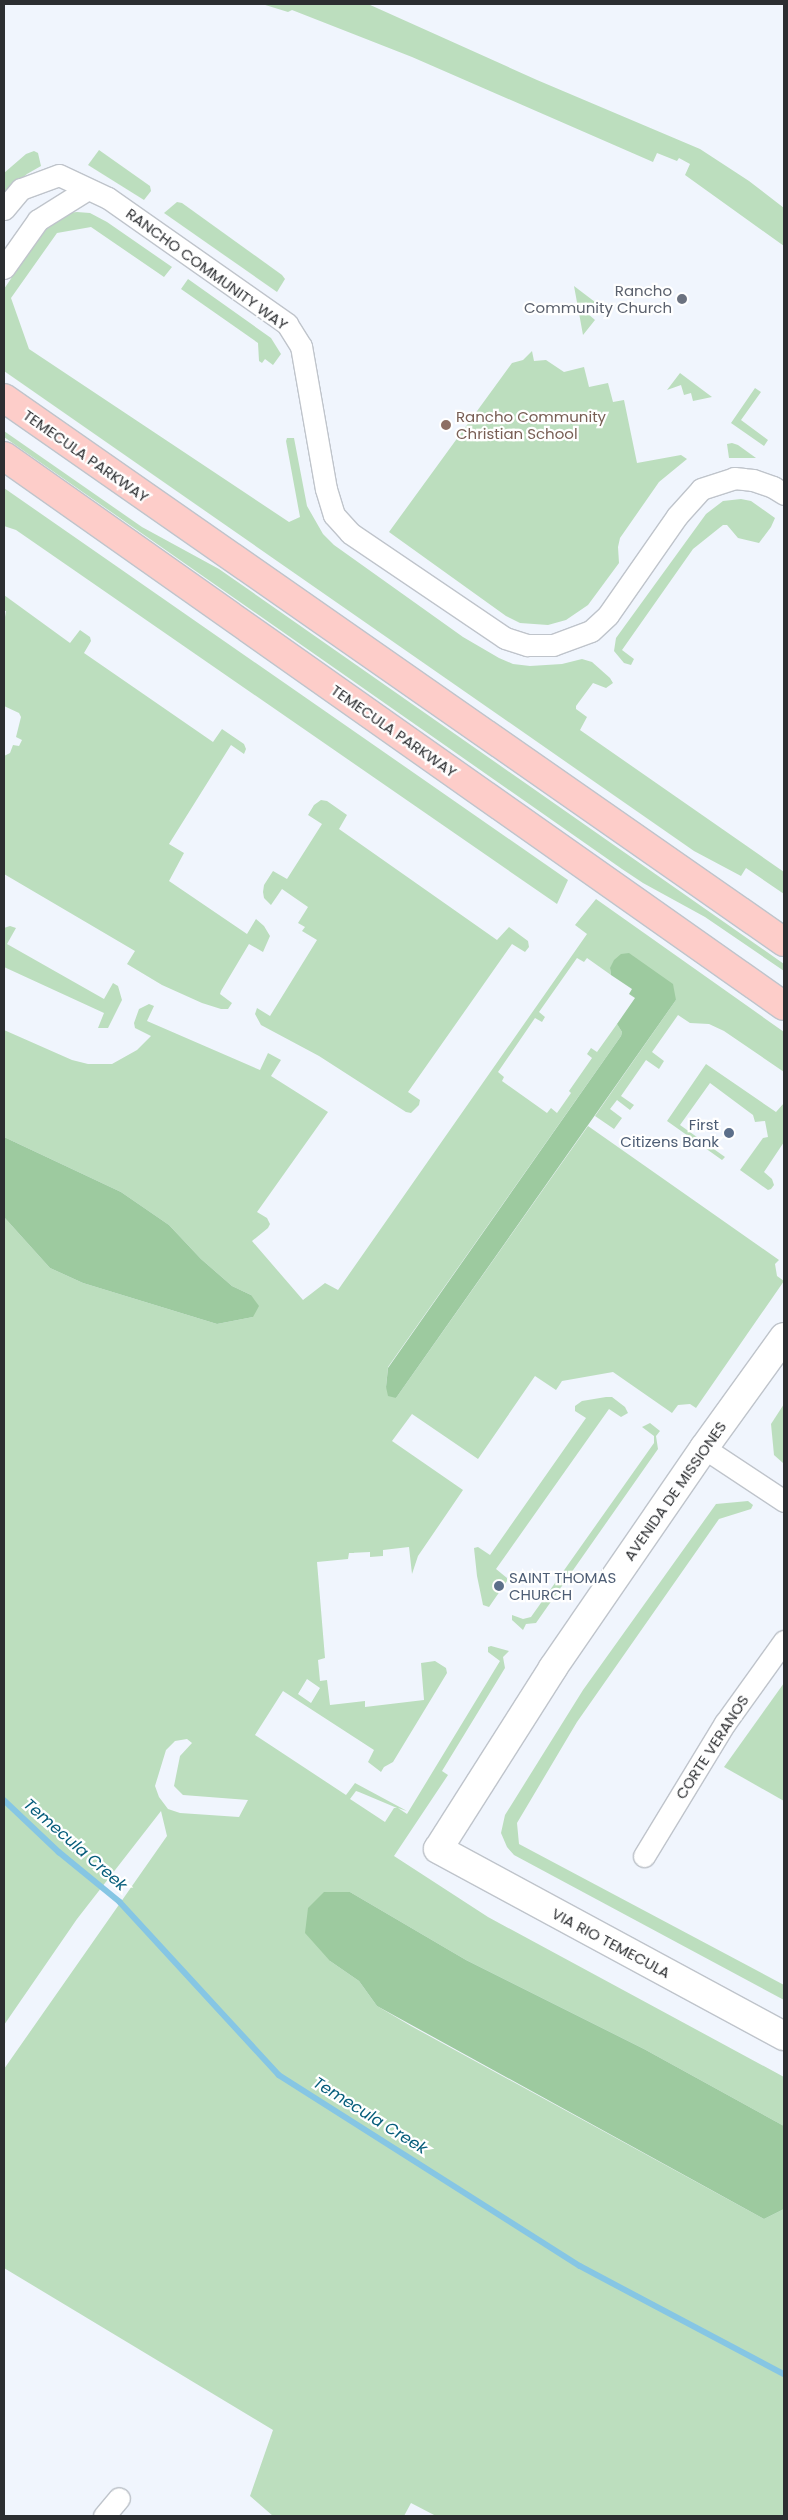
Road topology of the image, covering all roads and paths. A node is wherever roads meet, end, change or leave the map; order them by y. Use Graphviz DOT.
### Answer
graph roads {
  1 [pos="86,190"];
  2 [pos="4,209"];
  3 [pos="4,268"];
  4 [pos="4,398"];
  5 [pos="4,456"];
  6 [pos="784,494"];
  7 [pos="784,942"];
  8 [pos="784,1006"];
  9 [pos="784,1337"];
  10 [pos="704,1448"];
  11 [pos="784,1501"];
  12 [pos="784,1641"];
  13 [pos="438,1849"];
  14 [pos="644,1856"];
  15 [pos="784,2036"];
  16 [pos="119,2498"];
  17 [pos="104,2516"];
  1 -- 2 [label="street, RANCHO COMMUNITY WAY"];
  1 -- 3 [label="street"];
  1 -- 6 [label="street, RANCHO COMMUNITY WAY"];
  4 -- 7 [label="main road, TEMECULA PARKWAY"];
  5 -- 8 [label="main road, TEMECULA PARKWAY"];
  9 -- 10 [label="street, AVENIDA DE MISSIONES"];
  10 -- 11 [label="street"];
  10 -- 13 [label="street, AVENIDA DE MISSIONES"];
  12 -- 14 [label="street, CORTE VERANOS"];
  13 -- 15 [label="street, VIA RIO TEMECULA"];
  16 -- 17 [label="street"];
}
